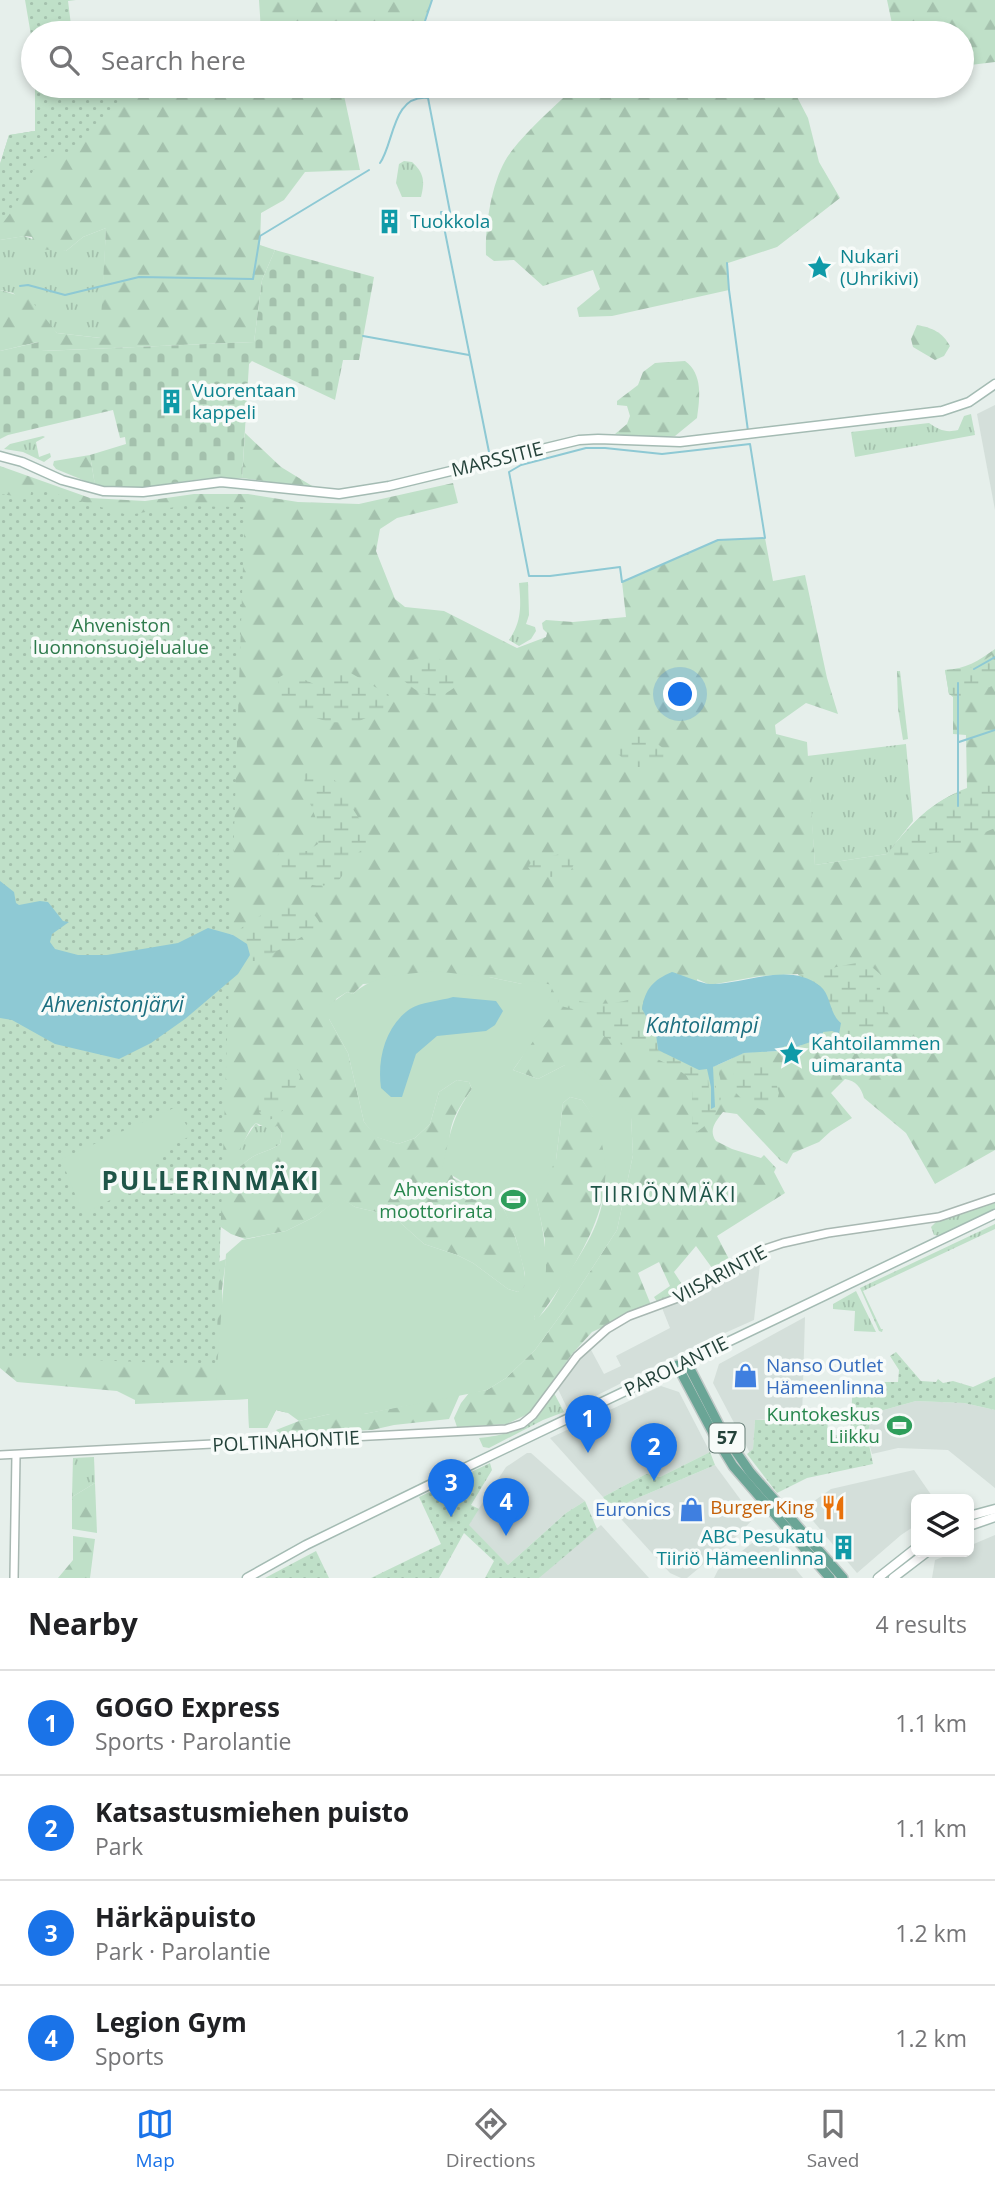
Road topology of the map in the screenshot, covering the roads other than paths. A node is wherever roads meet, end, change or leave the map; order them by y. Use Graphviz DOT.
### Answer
graph roads {
  1 [pos="995,384"];
  2 [pos="0,456"];
  3 [pos="995,1198"];
  4 [pos="995,1214"];
  5 [pos="682,1363"];
  6 [pos="554,1387"];
  7 [pos="16,1454"];
  8 [pos="0,1455"];
  9 [pos="995,1509"];
  10 [pos="974,1515"];
  11 [pos="995,1517"];
  12 [pos="974,1524"];
  13 [pos="911,1552"];
  14 [pos="920,1557"];
  15 [pos="14,1578"];
  16 [pos="247,1578"];
  17 [pos="830,1578"];
  18 [pos="842,1578"];
  19 [pos="878,1578"];
  20 [pos="893,1578"];
  1 -- 2 [label="main road, MARSSITIE"];
  3 -- 6 [label="street, VIISARINTIE"];
  4 -- 5 [label="main road, PAROLANTIE"];
  5 -- 16 [label="main road, PAROLANTIE"];
  5 -- 17 [label="main road, 57"];
  5 -- 18 [label="main road, 57"];
  6 -- 7 [label="street, POLTINAHONTIE"];
  7 -- 8 [label="street, POLTINAHONTIE"];
  7 -- 15 [label="street"];
  9 -- 10 [label="main road"];
  11 -- 12 [label="main road"];
  13 -- 19 [label="main road"];
  14 -- 20 [label="main road"];
}
